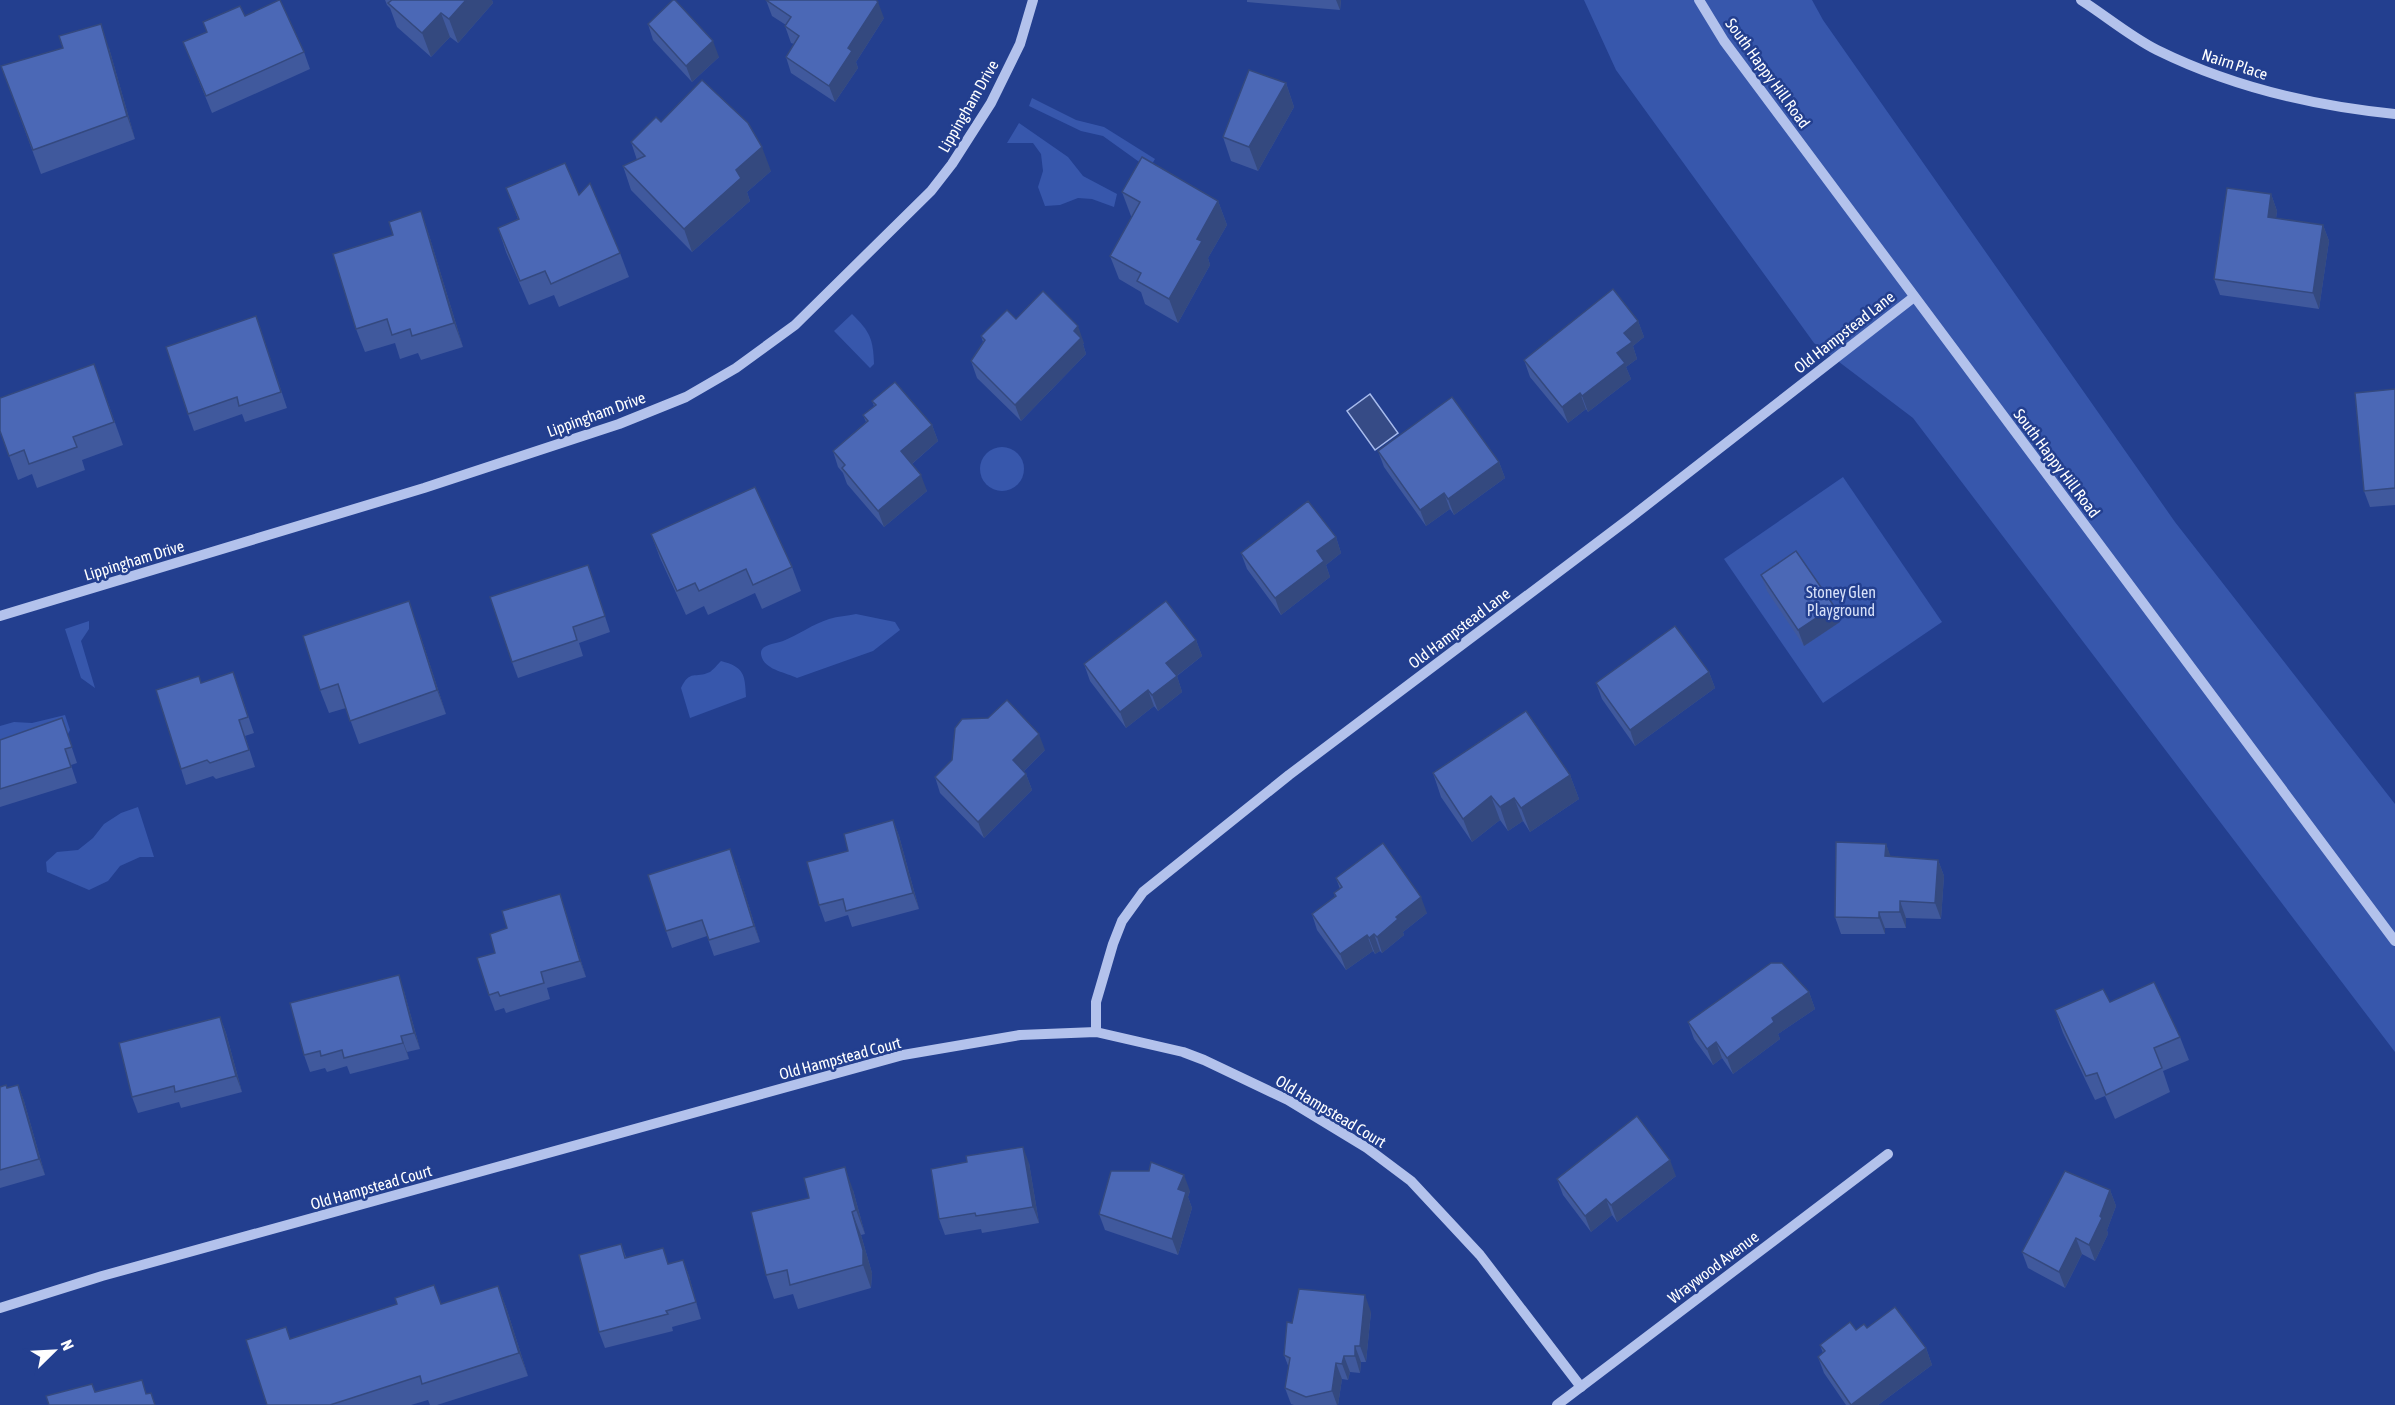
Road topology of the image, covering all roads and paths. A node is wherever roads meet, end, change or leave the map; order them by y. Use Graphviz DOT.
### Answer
graph roads {
  1 [pos="1033,0"];
  2 [pos="1699,0"];
  3 [pos="2081,0"];
  4 [pos="2395,114"];
  5 [pos="1914,297"];
  6 [pos="0,616"];
  7 [pos="2395,940"];
  8 [pos="1096,1032"];
  9 [pos="1888,1154"];
  10 [pos="0,1308"];
  11 [pos="1581,1387"];
  12 [pos="1557,1405"];
  1 -- 6 [label="street, Lippingham Drive"];
  2 -- 5 [label="street, South Happy Hill Road"];
  3 -- 4 [label="street, Nairn Place"];
  5 -- 7 [label="street, South Happy Hill Road"];
  5 -- 8 [label="street, Old Hampstead Lane"];
  8 -- 10 [label="street, Old Hampstead Court"];
  8 -- 11 [label="street, Old Hampstead Court"];
  9 -- 11 [label="street, Wraywood Avenue"];
  11 -- 12 [label="street, Wraywood Avenue"];
}
